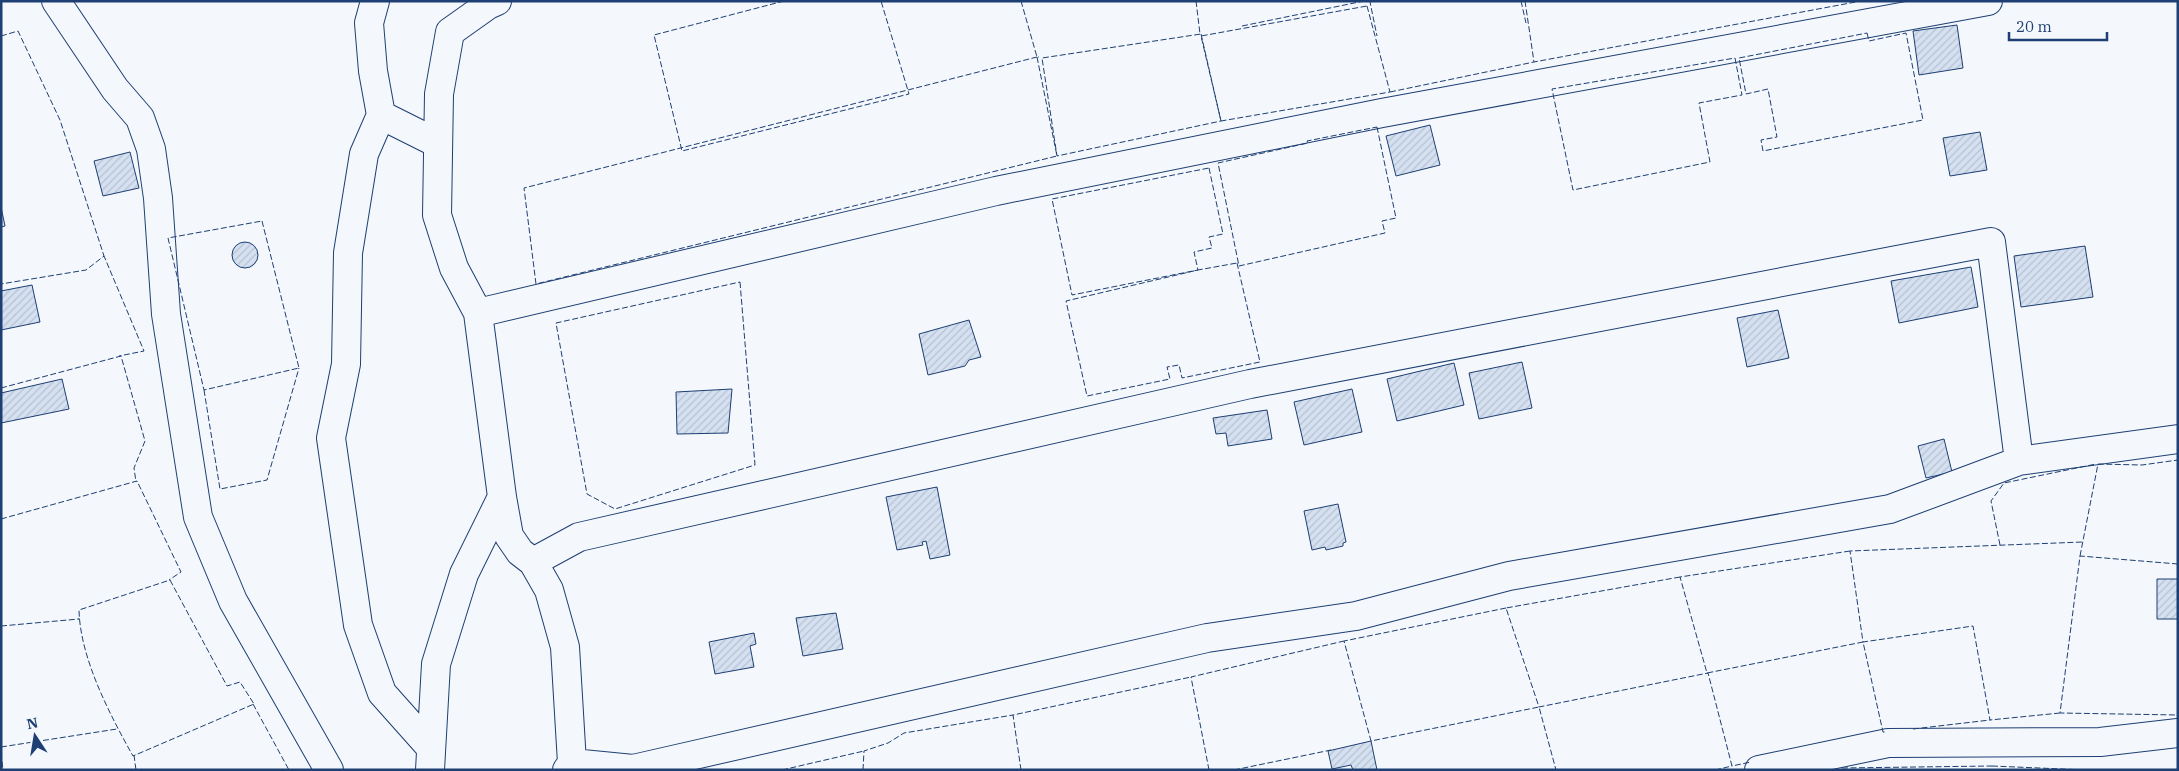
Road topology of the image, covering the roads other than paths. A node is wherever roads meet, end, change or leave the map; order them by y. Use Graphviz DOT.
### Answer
graph roads {
  1 [pos="56,1"];
  2 [pos="375,1"];
  3 [pos="497,1"];
  4 [pos="1988,1"];
  5 [pos="381,116"];
  6 [pos="437,143"];
  7 [pos="478,313"];
  8 [pos="2178,439"];
  9 [pos="2019,461"];
  10 [pos="502,497"];
  11 [pos="533,562"];
  12 [pos="2178,733"];
  13 [pos="431,759"];
  14 [pos="570,767"];
  15 [pos="329,770"];
  16 [pos="1759,770"];
  1 -- 15 [label="street"];
  2 -- 5 [label="street"];
  3 -- 6 [label="street"];
  4 -- 7 [label="street"];
  5 -- 6 [label="street"];
  5 -- 13 [label="street"];
  6 -- 7 [label="street"];
  7 -- 10 [label="street"];
  8 -- 9 [label="street"];
  9 -- 11 [label="street"];
  9 -- 14 [label="street"];
  10 -- 11 [label="street"];
  10 -- 13 [label="street"];
  11 -- 14 [label="street"];
  12 -- 16 [label="street"];
}
